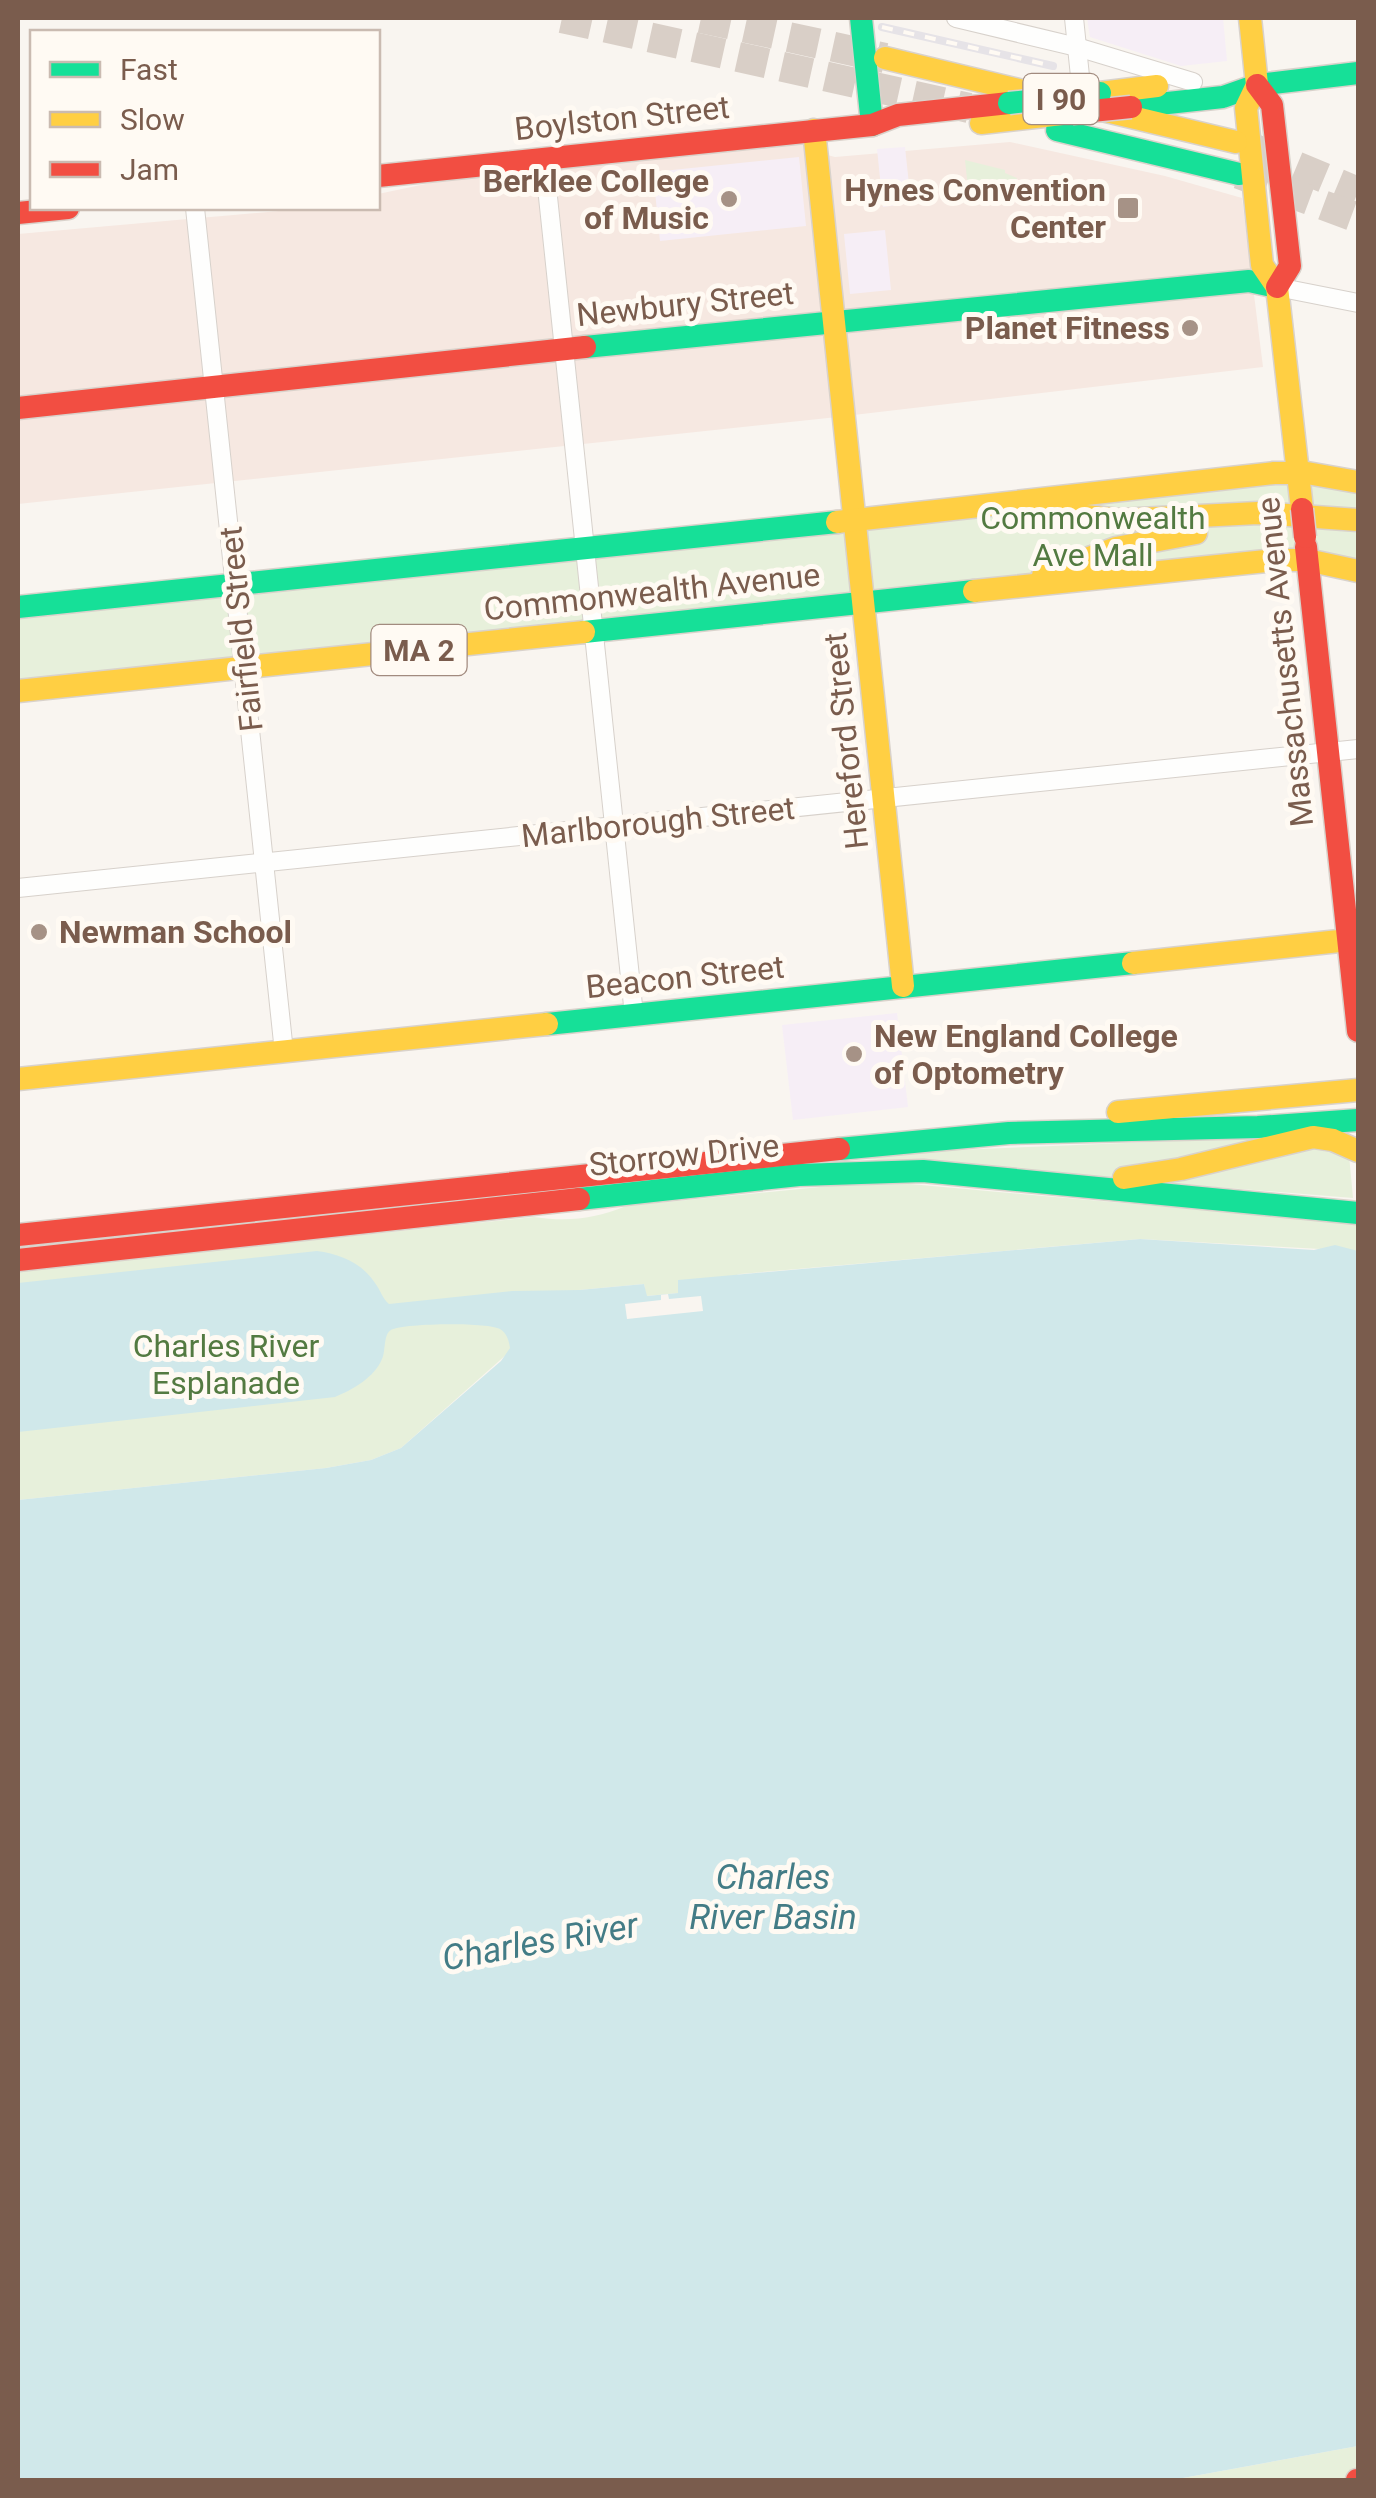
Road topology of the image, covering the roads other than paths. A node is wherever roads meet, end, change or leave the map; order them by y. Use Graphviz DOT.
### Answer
graph roads {
  1 [pos="861,18"];
  2 [pos="956,18"];
  3 [pos="1074,18"];
  4 [pos="1250,18"];
  5 [pos="1077,47"];
  6 [pos="885,58"];
  7 [pos="1358,73"];
  8 [pos="1193,82"];
  9 [pos="1256,85"];
  10 [pos="1090,90"];
  11 [pos="1060,122"];
  12 [pos="872,124"];
  13 [pos="814,130"];
  14 [pos="1236,142"];
  15 [pos="544,159"];
  16 [pos="1239,174"];
  17 [pos="380,176"];
  18 [pos="48,210"];
  19 [pos="195,210"];
  20 [pos="18,213"];
  21 [pos="1277,287"];
  22 [pos="1358,304"];
  23 [pos="836,320"];
  24 [pos="563,350"];
  25 [pos="214,388"];
  26 [pos="18,408"];
  27 [pos="1298,472"];
  28 [pos="1358,482"];
  29 [pos="977,507"];
  30 [pos="856,520"];
  31 [pos="1358,520"];
  32 [pos="1358,536"];
  33 [pos="584,547"];
  34 [pos="1306,549"];
  35 [pos="1358,571"];
  36 [pos="236,584"];
  37 [pos="994,588"];
  38 [pos="864,602"];
  39 [pos="18,607"];
  40 [pos="593,632"];
  41 [pos="244,667"];
  42 [pos="18,691"];
  43 [pos="1358,749"];
  44 [pos="1327,752"];
  45 [pos="885,797"];
  46 [pos="614,828"];
  47 [pos="264,862"];
  48 [pos="18,888"];
  49 [pos="1353,939"];
  50 [pos="904,986"];
  51 [pos="634,1015"];
  52 [pos="1358,1031"];
  53 [pos="284,1052"];
  54 [pos="18,1080"];
  55 [pos="1358,1090"];
  56 [pos="1358,1120"];
  57 [pos="937,1138"];
  58 [pos="1358,1151"];
  59 [pos="1076,1185"];
  60 [pos="1358,1214"];
  61 [pos="18,1235"];
  62 [pos="18,1260"];
  1 -- 12 [label="main road"];
  2 -- 5 [label="street"];
  3 -- 5 [label="street"];
  4 -- 9 [label="main road, Massachusetts Avenue"];
  5 -- 8 [label="street"];
  5 -- 10 [label="street"];
  6 -- 14 [label="main road, I 90"];
  7 -- 9 [label="main road, Boylston Street"];
  8 -- 9 [label="main road, Boylston Street"];
  8 -- 10 [label="main road, Boylston Street"];
  9 -- 11 [label="main road, Boylston Street, bridge"];
  9 -- 21 [label="main road, Massachusetts Avenue"];
  10 -- 12 [label="main road, Boylston Street, bridge"];
  11 -- 12 [label="main road, Boylston Street"];
  11 -- 16 [label="main road, I 90"];
  12 -- 13 [label="main road, Boylston Street"];
  13 -- 15 [label="main road, Boylston Street"];
  13 -- 23 [label="main road, Hereford Street"];
  15 -- 17 [label="main road, Boylston Street"];
  15 -- 24 [label="street"];
  18 -- 20 [label="main road"];
  19 -- 25 [label="street, Fairfield Street"];
  21 -- 22 [label="street, Newbury Street"];
  21 -- 23 [label="main road, Newbury Street"];
  21 -- 27 [label="main road, Massachusetts Avenue"];
  23 -- 24 [label="main road, Newbury Street"];
  23 -- 30 [label="main road, Hereford Street"];
  24 -- 25 [label="main road, Newbury Street"];
  24 -- 33 [label="street"];
  25 -- 26 [label="main road, Newbury Street"];
  25 -- 36 [label="street, Fairfield Street"];
  27 -- 28 [label="main road, Commonwealth Avenue"];
  27 -- 29 [label="main road, Commonwealth Avenue"];
  27 -- 34 [label="main road, Massachusetts Avenue, bridge"];
  29 -- 30 [label="main road, Commonwealth Avenue"];
  29 -- 31 [label="main road, Commonwealth Avenue"];
  30 -- 33 [label="main road, Commonwealth Avenue"];
  30 -- 38 [label="main road, Hereford Street"];
  32 -- 37 [label="main road, Commonwealth Avenue / MA 2"];
  33 -- 36 [label="main road, Commonwealth Avenue"];
  33 -- 40 [label="street"];
  34 -- 35 [label="main road, Commonwealth Avenue"];
  34 -- 37 [label="main road, Commonwealth Avenue"];
  34 -- 44 [label="main road, Massachusetts Avenue"];
  36 -- 39 [label="main road, Commonwealth Avenue"];
  36 -- 41 [label="street, Fairfield Street"];
  37 -- 38 [label="main road, Commonwealth Avenue / MA 2"];
  38 -- 40 [label="main road, Commonwealth Avenue / MA 2"];
  38 -- 45 [label="main road, Hereford Street"];
  40 -- 41 [label="main road, Commonwealth Avenue / MA 2"];
  40 -- 46 [label="street"];
  41 -- 42 [label="main road, Commonwealth Avenue / MA 2"];
  41 -- 47 [label="street, Fairfield Street"];
  43 -- 44 [label="street, Marlborough Street"];
  44 -- 45 [label="street, Marlborough Street"];
  44 -- 49 [label="main road, Massachusetts Avenue"];
  45 -- 46 [label="street, Marlborough Street"];
  45 -- 50 [label="main road, Hereford Street"];
  46 -- 47 [label="street, Marlborough Street"];
  46 -- 51 [label="street"];
  47 -- 48 [label="street, Marlborough Street"];
  47 -- 53 [label="street, Fairfield Street"];
  49 -- 50 [label="main road, Beacon Street"];
  49 -- 52 [label="main road, Massachusetts Avenue"];
  50 -- 51 [label="main road, Beacon Street"];
  51 -- 53 [label="main road, Beacon Street"];
  53 -- 54 [label="main road, Beacon Street"];
  55 -- 57 [label="main road"];
  56 -- 57 [label="main road, Storrow Drive"];
  57 -- 61 [label="main road, Storrow Drive"];
  58 -- 59 [label="main road"];
  59 -- 60 [label="main road, Storrow Drive"];
  59 -- 62 [label="main road, Storrow Drive"];
}
